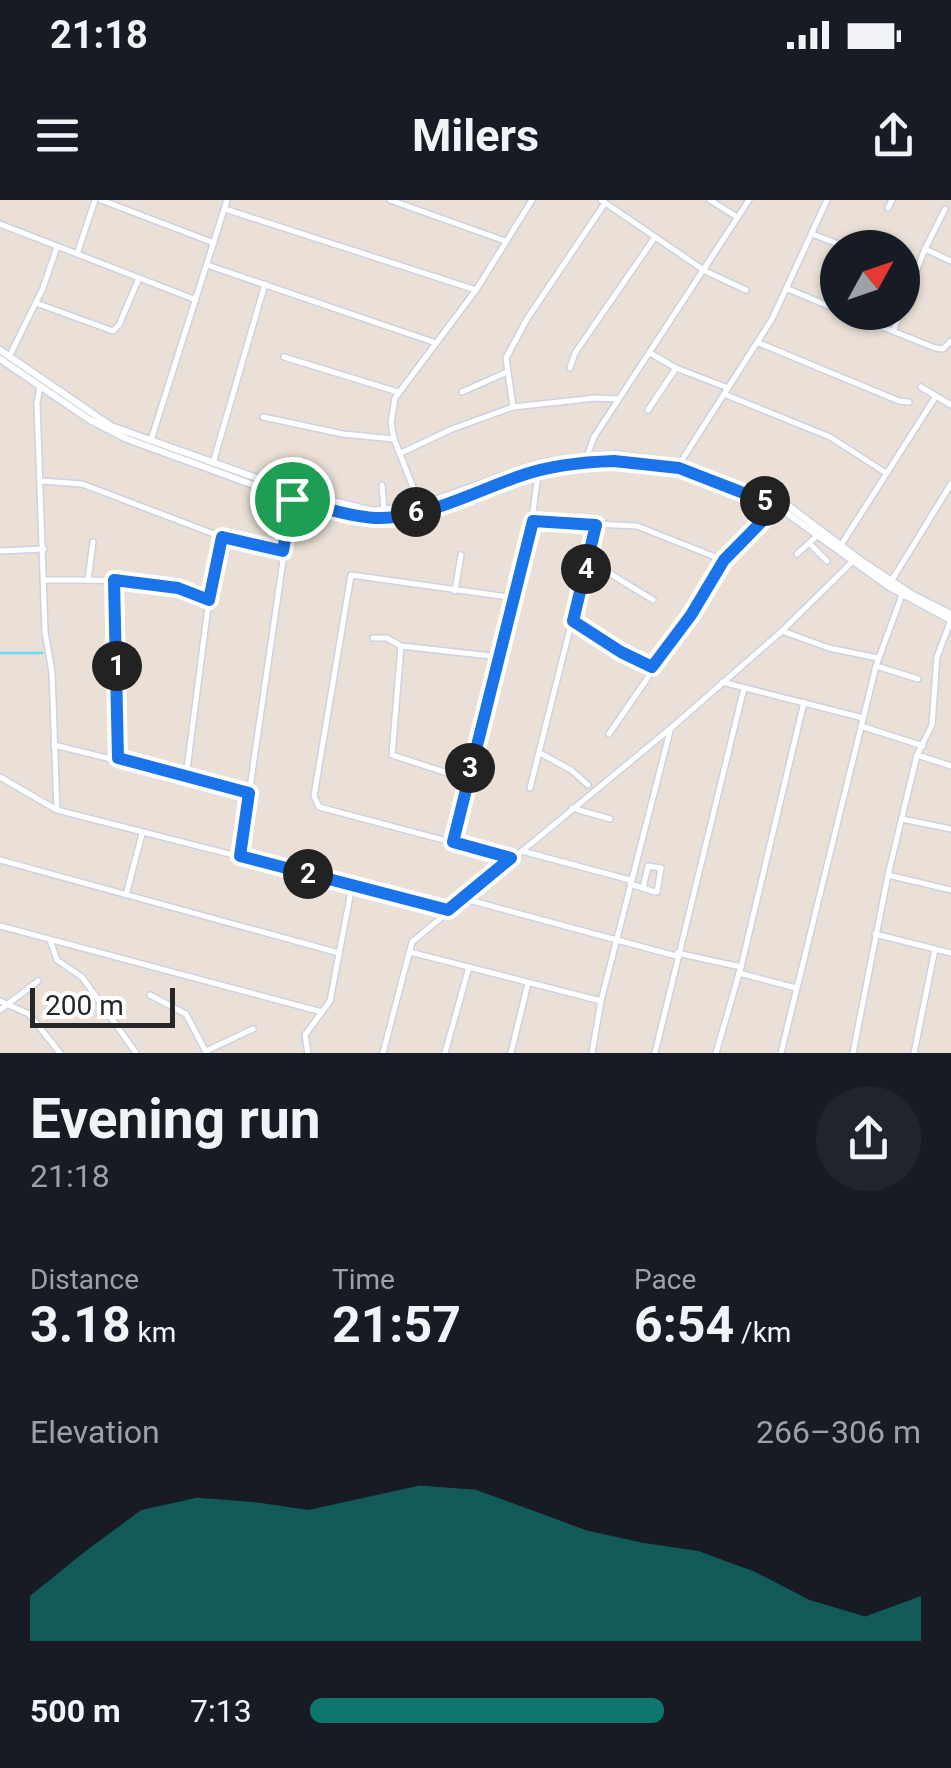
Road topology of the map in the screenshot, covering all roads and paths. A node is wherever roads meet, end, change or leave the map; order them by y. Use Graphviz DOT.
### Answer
graph roads {
  1 [pos="98,200"];
  2 [pos="228,200"];
  3 [pos="390,200"];
  4 [pos="532,200"];
  5 [pos="710,200"];
  6 [pos="750,200"];
  7 [pos="892,200"];
  8 [pos="603,201"];
  9 [pos="824,201"];
  10 [pos="888,208"];
  11 [pos="224,209"];
  12 [pos="945,209"];
  13 [pos="738,218"];
  14 [pos="0,224"];
  15 [pos="812,234"];
  16 [pos="820,237"];
  17 [pos="656,238"];
  18 [pos="505,241"];
  19 [pos="214,243"];
  20 [pos="57,247"];
  21 [pos="925,249"];
  22 [pos="77,254"];
  23 [pos="920,262"];
  24 [pos="951,262"];
  25 [pos="207,265"];
  26 [pos="705,270"];
  27 [pos="139,278"];
  28 [pos="265,284"];
  29 [pos="788,289"];
  30 [pos="476,290"];
  31 [pos="746,290"];
  32 [pos="196,300"];
  33 [pos="820,302"];
  34 [pos="36,303"];
  35 [pos="894,330"];
  36 [pos="951,341"];
  37 [pos="759,343"];
  38 [pos="437,344"];
  39 [pos="0,350"];
  40 [pos="650,353"];
  41 [pos="284,357"];
  42 [pos="10,358"];
  43 [pos="0,359"];
  44 [pos="570,368"];
  45 [pos="676,368"];
  46 [pos="506,372"];
  47 [pos="40,386"];
  48 [pos="921,386"];
  49 [pos="726,391"];
  50 [pos="398,392"];
  51 [pos="462,392"];
  52 [pos="936,396"];
  53 [pos="618,399"];
  54 [pos="909,402"];
  55 [pos="951,406"];
  56 [pos="513,407"];
  57 [pos="648,410"];
  58 [pos="263,418"];
  59 [pos="394,439"];
  60 [pos="152,440"];
  61 [pos="400,454"];
  62 [pos="588,456"];
  63 [pos="195,460"];
  64 [pos="680,463"];
  65 [pos="213,464"];
  66 [pos="538,470"];
  67 [pos="886,472"];
  68 [pos="42,481"];
  69 [pos="951,484"];
  70 [pos="382,485"];
  71 [pos="292,499"];
  72 [pos="420,505"];
  73 [pos="777,506"];
  74 [pos="384,511"];
  75 [pos="533,521"];
  76 [pos="596,525"];
  77 [pos="818,534"];
  78 [pos="222,537"];
  79 [pos="92,542"];
  80 [pos="809,544"];
  81 [pos="841,545"];
  82 [pos="44,549"];
  83 [pos="0,551"];
  84 [pos="283,551"];
  85 [pos="797,554"];
  86 [pos="461,556"];
  87 [pos="855,559"];
  88 [pos="588,560"];
  89 [pos="724,560"];
  90 [pos="827,561"];
  91 [pos="46,580"];
  92 [pos="88,580"];
  93 [pos="114,580"];
  94 [pos="892,580"];
  95 [pos="456,592"];
  96 [pos="902,595"];
  97 [pos="516,598"];
  98 [pos="209,600"];
  99 [pos="653,600"];
  100 [pos="951,618"];
  101 [pos="573,621"];
  102 [pos="782,630"];
  103 [pos="372,638"];
  104 [pos="401,646"];
  105 [pos="500,656"];
  106 [pos="877,662"];
  107 [pos="652,667"];
  108 [pos="918,678"];
  109 [pos="722,682"];
  110 [pos="744,688"];
  111 [pos="804,702"];
  112 [pos="863,718"];
  113 [pos="861,726"];
  114 [pos="671,728"];
  115 [pos="609,734"];
  116 [pos="54,745"];
  117 [pos="923,746"];
  118 [pos="540,752"];
  119 [pos="918,755"];
  120 [pos="118,758"];
  121 [pos="951,766"];
  122 [pos="186,776"];
  123 [pos="0,777"];
  124 [pos="467,780"];
  125 [pos="588,785"];
  126 [pos="530,788"];
  127 [pos="249,793"];
  128 [pos="572,808"];
  129 [pos="57,810"];
  130 [pos="610,819"];
  131 [pos="902,819"];
  132 [pos="951,829"];
  133 [pos="142,834"];
  134 [pos="453,842"];
  135 [pos="522,850"];
  136 [pos="240,856"];
  137 [pos="511,858"];
  138 [pos="0,860"];
  139 [pos="888,876"];
  140 [pos="631,882"];
  141 [pos="352,886"];
  142 [pos="643,888"];
  143 [pos="951,890"];
  144 [pos="126,896"];
  145 [pos="465,899"];
  146 [pos="448,910"];
  147 [pos="0,926"];
  148 [pos="875,934"];
  149 [pos="50,940"];
  150 [pos="618,940"];
  151 [pos="936,950"];
  152 [pos="339,952"];
  153 [pos="410,952"];
  154 [pos="951,953"];
  155 [pos="677,954"];
  156 [pos="469,967"];
  157 [pos="740,970"];
  158 [pos="38,981"];
  159 [pos="528,982"];
  160 [pos="796,988"];
  161 [pos="150,995"];
  162 [pos="20,996"];
  163 [pos="601,1000"];
  164 [pos="2,1006"];
  165 [pos="322,1012"];
  166 [pos="29,1014"];
  167 [pos="252,1029"];
  168 [pos="204,1052"];
  169 [pos="782,1052"];
  170 [pos="60,1053"];
  171 [pos="136,1053"];
  172 [pos="308,1053"];
  173 [pos="383,1053"];
  174 [pos="446,1053"];
  175 [pos="511,1053"];
  176 [pos="592,1053"];
  177 [pos="654,1053"];
  178 [pos="716,1053"];
  179 [pos="794,1053"];
  180 [pos="853,1053"];
  181 [pos="914,1053"];
  1 -- 19 [label="street"];
  1 -- 22 [label="street"];
  2 -- 11 [label="street"];
  3 -- 18 [label="street"];
  4 -- 18 [label="street"];
  5 -- 13 [label="street"];
  6 -- 13 [label="street"];
  7 -- 10 [label="street"];
  8 -- 17 [label="street"];
  8 -- 46 [label="street"];
  9 -- 15 [label="street"];
  11 -- 19 [label="street"];
  11 -- 30 [label="street"];
  12 -- 21 [label="street"];
  13 -- 26 [label="street"];
  14 -- 20 [label="street"];
  15 -- 16 [label="street"];
  15 -- 29 [label="street"];
  17 -- 26 [label="street"];
  17 -- 44 [label="street"];
  18 -- 30 [label="street"];
  19 -- 25 [label="street"];
  20 -- 22 [label="street"];
  20 -- 34 [label="street"];
  21 -- 23 [label="street"];
  21 -- 24 [label="street"];
  22 -- 27 [label="street"];
  25 -- 28 [label="street"];
  25 -- 32 [label="street"];
  26 -- 31 [label="street"];
  26 -- 40 [label="street"];
  27 -- 32 [label="street"];
  27 -- 34 [label="street"];
  28 -- 38 [label="street"];
  28 -- 65 [label="street"];
  29 -- 33 [label="street"];
  29 -- 37 [label="street"];
  30 -- 38 [label="street"];
  32 -- 60 [label="street"];
  34 -- 42 [label="street"];
  35 -- 36 [label="street"];
  37 -- 49 [label="street"];
  37 -- 54 [label="street"];
  38 -- 50 [label="street"];
  39 -- 42 [label="street"];
  40 -- 45 [label="street"];
  40 -- 53 [label="street"];
  41 -- 50 [label="street"];
  42 -- 60 [label="street"];
  43 -- 47 [label="street"];
  45 -- 49 [label="street"];
  45 -- 57 [label="street"];
  46 -- 51 [label="street"];
  46 -- 56 [label="street"];
  47 -- 63 [label="street"];
  47 -- 68 [label="street"];
  48 -- 52 [label="street"];
  49 -- 64 [label="street"];
  49 -- 67 [label="street"];
  50 -- 59 [label="street"];
  52 -- 55 [label="street"];
  52 -- 67 [label="street"];
  53 -- 56 [label="street"];
  53 -- 62 [label="street"];
  56 -- 61 [label="street"];
  58 -- 59 [label="street"];
  59 -- 61 [label="street"];
  60 -- 63 [label="street"];
  61 -- 72 [label="street"];
  62 -- 64 [label="street"];
  62 -- 72 [label="street"];
  63 -- 65 [label="street"];
  63 -- 71 [label="street"];
  64 -- 81 [label="street"];
  65 -- 74 [label="street"];
  66 -- 71 [label="street"];
  66 -- 73 [label="street"];
  66 -- 75 [label="street"];
  67 -- 81 [label="street"];
  68 -- 78 [label="street"];
  68 -- 82 [label="street"];
  69 -- 94 [label="street"];
  70 -- 74 [label="street"];
  71 -- 84 [label="street"];
  72 -- 74 [label="street"];
  73 -- 77 [label="street"];
  73 -- 89 [label="street"];
  75 -- 76 [label="street"];
  75 -- 97 [label="street"];
  76 -- 88 [label="street"];
  76 -- 89 [label="street"];
  77 -- 80 [label="street"];
  77 -- 87 [label="street"];
  78 -- 84 [label="street"];
  78 -- 98 [label="street"];
  79 -- 92 [label="street"];
  80 -- 85 [label="street"];
  80 -- 90 [label="street"];
  81 -- 87 [label="street"];
  82 -- 83 [label="street"];
  82 -- 91 [label="street"];
  84 -- 127 [label="street"];
  86 -- 95 [label="street"];
  87 -- 94 [label="street"];
  87 -- 96 [label="street"];
  87 -- 102 [label="street"];
  88 -- 99 [label="street"];
  88 -- 101 [label="street"];
  89 -- 107 [label="street"];
  91 -- 92 [label="street"];
  91 -- 116 [label="street"];
  92 -- 93 [label="street"];
  93 -- 98 [label="street"];
  93 -- 120 [label="street"];
  94 -- 100 [label="street"];
  95 -- 97 [label="street"];
  95 -- 134 [label="street"];
  96 -- 100 [label="street"];
  96 -- 106 [label="street"];
  97 -- 105 [label="street"];
  98 -- 122 [label="street"];
  100 -- 117 [label="street"];
  101 -- 107 [label="street"];
  101 -- 118 [label="street"];
  102 -- 106 [label="street"];
  102 -- 109 [label="street"];
  103 -- 104 [label="street"];
  104 -- 105 [label="street"];
  104 -- 124 [label="street"];
  105 -- 124 [label="street"];
  106 -- 108 [label="street"];
  106 -- 112 [label="street"];
  107 -- 115 [label="street"];
  109 -- 110 [label="street"];
  109 -- 114 [label="street"];
  110 -- 111 [label="street"];
  110 -- 155 [label="street"];
  111 -- 112 [label="street"];
  111 -- 157 [label="street"];
  112 -- 113 [label="street"];
  113 -- 117 [label="street"];
  113 -- 160 [label="street"];
  114 -- 128 [label="street"];
  114 -- 140 [label="street"];
  116 -- 120 [label="street"];
  116 -- 129 [label="street"];
  117 -- 119 [label="street"];
  118 -- 125 [label="street"];
  118 -- 126 [label="street"];
  119 -- 121 [label="street"];
  119 -- 131 [label="street"];
  120 -- 122 [label="street"];
  122 -- 127 [label="street"];
  123 -- 129 [label="street"];
  124 -- 134 [label="street"];
  127 -- 136 [label="street"];
  128 -- 130 [label="street"];
  128 -- 135 [label="street"];
  129 -- 133 [label="street"];
  131 -- 132 [label="street"];
  131 -- 139 [label="street"];
  133 -- 136 [label="street"];
  133 -- 144 [label="street"];
  134 -- 137 [label="street"];
  135 -- 137 [label="street"];
  135 -- 140 [label="street"];
  136 -- 141 [label="street"];
  137 -- 145 [label="street"];
  138 -- 144 [label="street"];
  139 -- 143 [label="street"];
  139 -- 148 [label="street"];
  140 -- 142 [label="street"];
  140 -- 150 [label="street"];
  141 -- 146 [label="street"];
  141 -- 152 [label="street"];
  142 -- 142 [label="street"];
  144 -- 152 [label="street"];
  145 -- 146 [label="street"];
  145 -- 150 [label="street"];
  146 -- 153 [label="street"];
  147 -- 149 [label="street"];
  148 -- 151 [label="street"];
  148 -- 180 [label="street"];
  149 -- 165 [label="street"];
  149 -- 171 [label="street"];
  150 -- 155 [label="street"];
  150 -- 163 [label="street"];
  151 -- 154 [label="street"];
  151 -- 181 [label="street"];
  152 -- 165 [label="street"];
  153 -- 156 [label="street"];
  153 -- 173 [label="street"];
  155 -- 157 [label="street"];
  155 -- 177 [label="street"];
  156 -- 159 [label="street"];
  156 -- 174 [label="street"];
  157 -- 160 [label="street"];
  157 -- 178 [label="street"];
  158 -- 162 [label="street"];
  159 -- 163 [label="street"];
  159 -- 175 [label="street"];
  160 -- 169 [label="street"];
  161 -- 168 [label="street"];
  162 -- 164 [label="street"];
  162 -- 166 [label="street"];
  163 -- 176 [label="street"];
  164 -- 166 [label="street"];
  165 -- 172 [label="street"];
  166 -- 170 [label="street"];
  167 -- 168 [label="street"];
  169 -- 179 [label="street"];
}
